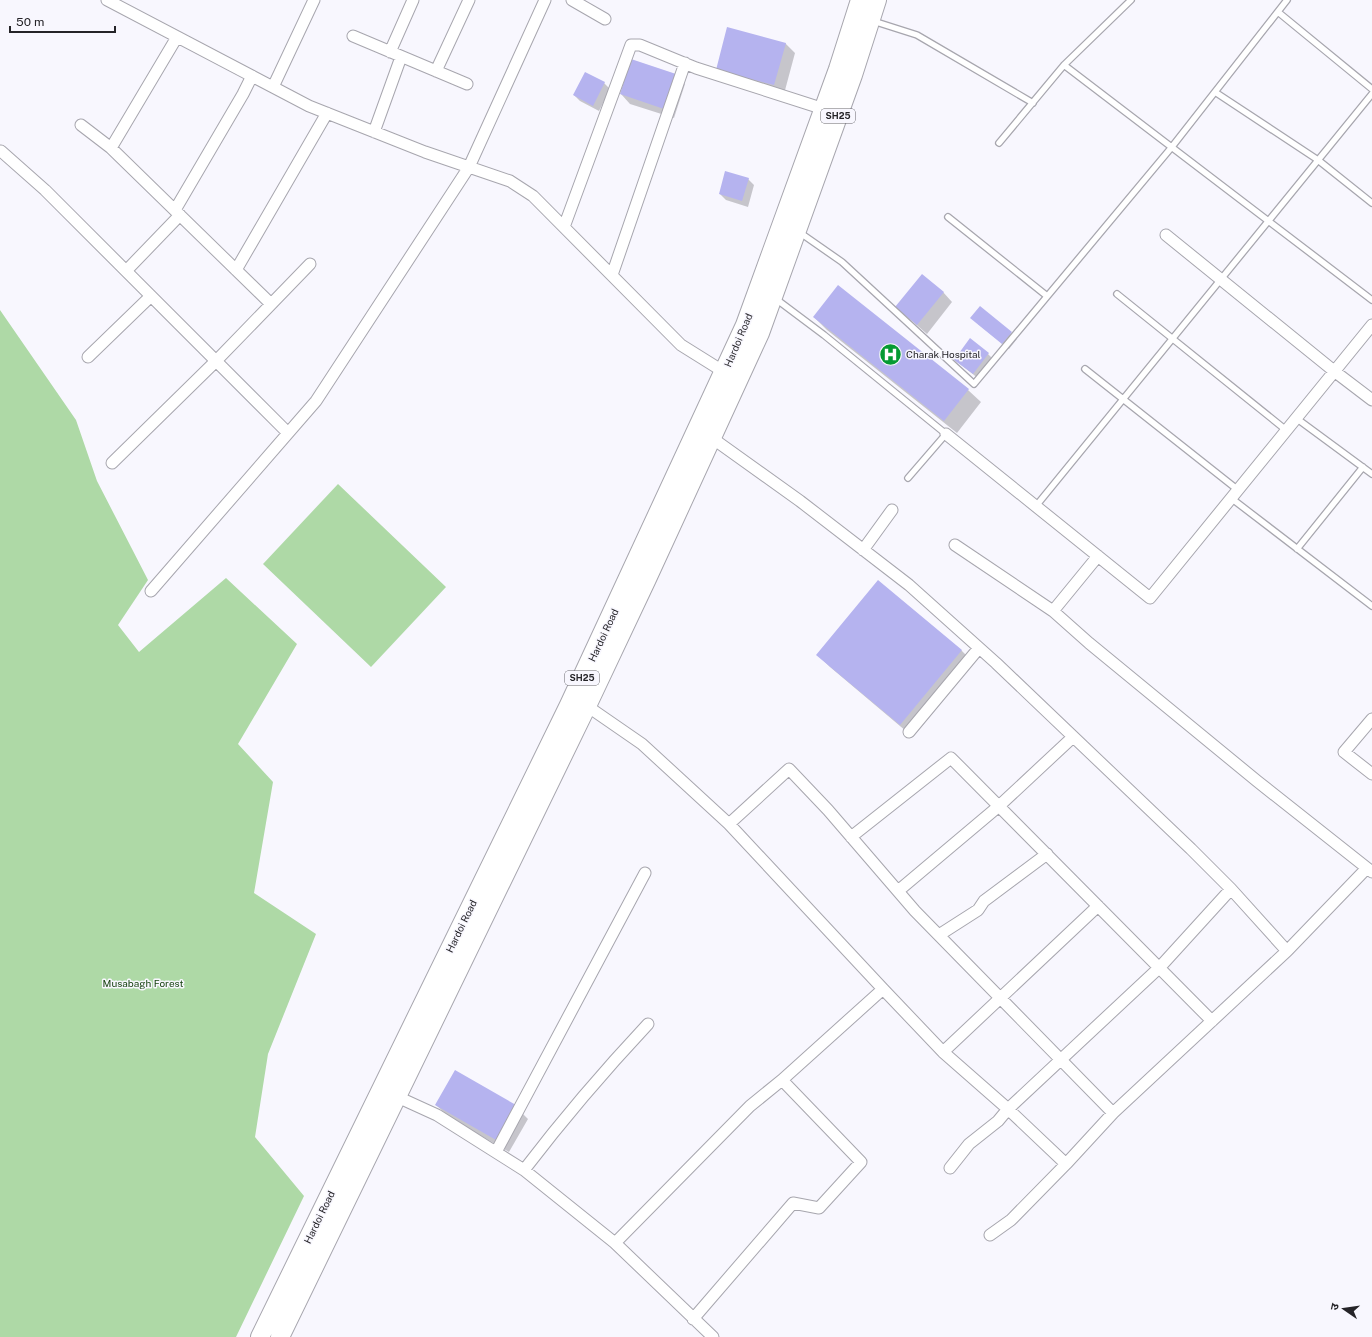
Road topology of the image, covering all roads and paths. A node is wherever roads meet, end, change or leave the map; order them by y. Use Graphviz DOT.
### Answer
graph roads {
  1 [pos="107,0"];
  2 [pos="314,0"];
  3 [pos="413,0"];
  4 [pos="469,0"];
  5 [pos="545,0"];
  6 [pos="572,0"];
  7 [pos="860,0"];
  8 [pos="876,0"];
  9 [pos="1131,0"];
  10 [pos="1287,0"];
  11 [pos="1278,12"];
  12 [pos="605,19"];
  13 [pos="870,20"];
  14 [pos="353,36"];
  15 [pos="177,37"];
  16 [pos="390,52"];
  17 [pos="401,57"];
  18 [pos="685,63"];
  19 [pos="1064,65"];
  20 [pos="436,71"];
  21 [pos="252,76"];
  22 [pos="467,84"];
  23 [pos="273,87"];
  24 [pos="1372,89"];
  25 [pos="1215,92"];
  26 [pos="1372,94"];
  27 [pos="1033,103"];
  28 [pos="824,109"];
  29 [pos="327,113"];
  30 [pos="82,125"];
  31 [pos="374,132"];
  32 [pos="999,143"];
  33 [pos="112,148"];
  34 [pos="1171,148"];
  35 [pos="1,151"];
  36 [pos="1318,160"];
  37 [pos="470,167"];
  38 [pos="1372,203"];
  39 [pos="177,213"];
  40 [pos="948,216"];
  41 [pos="1268,221"];
  42 [pos="564,227"];
  43 [pos="797,231"];
  44 [pos="1166,235"];
  45 [pos="310,264"];
  46 [pos="236,270"];
  47 [pos="126,271"];
  48 [pos="612,275"];
  49 [pos="1220,280"];
  50 [pos="766,292"];
  51 [pos="1117,294"];
  52 [pos="151,296"];
  53 [pos="1048,296"];
  54 [pos="1372,300"];
  55 [pos="271,304"];
  56 [pos="1372,325"];
  57 [pos="1172,338"];
  58 [pos="88,357"];
  59 [pos="216,361"];
  60 [pos="1085,369"];
  61 [pos="1334,371"];
  62 [pos="731,376"];
  63 [pos="1123,399"];
  64 [pos="1372,400"];
  65 [pos="1296,418"];
  66 [pos="1286,430"];
  67 [pos="288,433"];
  68 [pos="946,434"];
  69 [pos="712,438"];
  70 [pos="112,463"];
  71 [pos="1363,468"];
  72 [pos="1372,474"];
  73 [pos="908,478"];
  74 [pos="1234,494"];
  75 [pos="1036,506"];
  76 [pos="892,510"];
  77 [pos="955,545"];
  78 [pos="1297,549"];
  79 [pos="863,550"];
  80 [pos="1098,556"];
  81 [pos="151,591"];
  82 [pos="1372,606"];
  83 [pos="1053,611"];
  84 [pos="979,648"];
  85 [pos="594,673"];
  86 [pos="587,706"];
  87 [pos="1372,719"];
  88 [pos="909,732"];
  89 [pos="1073,737"];
  90 [pos="1372,774"];
  91 [pos="999,806"];
  92 [pos="729,824"];
  93 [pos="851,837"];
  94 [pos="1047,854"];
  95 [pos="1370,870"];
  96 [pos="645,873"];
  97 [pos="1231,889"];
  98 [pos="898,891"];
  99 [pos="1098,906"];
  100 [pos="939,936"];
  101 [pos="1287,951"];
  102 [pos="1160,967"];
  103 [pos="883,989"];
  104 [pos="1000,997"];
  105 [pos="1212,1020"];
  106 [pos="648,1024"];
  107 [pos="943,1052"];
  108 [pos="1061,1059"];
  109 [pos="782,1080"];
  110 [pos="389,1093"];
  111 [pos="1008,1109"];
  112 [pos="1113,1113"];
  113 [pos="496,1152"];
  114 [pos="1066,1164"];
  115 [pos="950,1168"];
  116 [pos="524,1170"];
  117 [pos="990,1235"];
  118 [pos="614,1243"];
  119 [pos="693,1319"];
  120 [pos="278,1328"];
  121 [pos="260,1337"];
  122 [pos="712,1337"];
  1 -- 15 [label="street"];
  2 -- 23 [label="street"];
  3 -- 16 [label="street"];
  4 -- 20 [label="street"];
  5 -- 37 [label="street"];
  6 -- 12 [label="street"];
  7 -- 28 [label="main road, Hardoi Road / SH25"];
  8 -- 13 [label="main road, Hardoi Road / SH25"];
  9 -- 19 [label="lane"];
  10 -- 11 [label="lane"];
  11 -- 24 [label="lane"];
  11 -- 25 [label="lane"];
  13 -- 27 [label="lane"];
  13 -- 43 [label="main road, Hardoi Road / SH25"];
  14 -- 16 [label="street"];
  15 -- 21 [label="street"];
  15 -- 33 [label="street"];
  16 -- 17 [label="street"];
  17 -- 20 [label="street"];
  17 -- 31 [label="street"];
  18 -- 28 [label="street"];
  18 -- 42 [label="street"];
  18 -- 48 [label="street"];
  19 -- 27 [label="lane"];
  19 -- 34 [label="lane"];
  20 -- 22 [label="street"];
  21 -- 23 [label="street"];
  21 -- 39 [label="street"];
  23 -- 29 [label="street"];
  25 -- 34 [label="lane"];
  25 -- 36 [label="lane"];
  26 -- 36 [label="lane"];
  27 -- 32 [label="lane"];
  28 -- 50 [label="main road, Hardoi Road / SH25"];
  29 -- 31 [label="street"];
  29 -- 46 [label="street"];
  30 -- 33 [label="street"];
  31 -- 37 [label="street"];
  33 -- 39 [label="street"];
  34 -- 41 [label="lane"];
  34 -- 53 [label="lane"];
  35 -- 47 [label="street"];
  36 -- 38 [label="lane"];
  36 -- 41 [label="lane"];
  37 -- 42 [label="street"];
  37 -- 67 [label="street"];
  39 -- 46 [label="street"];
  39 -- 47 [label="street"];
  40 -- 53 [label="lane"];
  41 -- 49 [label="lane"];
  41 -- 54 [label="lane"];
  42 -- 48 [label="street"];
  43 -- 50 [label="main road, Hardoi Road / SH25"];
  43 -- 53 [label="lane"];
  44 -- 49 [label="street"];
  45 -- 55 [label="street"];
  46 -- 55 [label="street"];
  47 -- 52 [label="street"];
  48 -- 62 [label="street"];
  49 -- 57 [label="lane"];
  49 -- 61 [label="street"];
  50 -- 62 [label="main road, Hardoi Road / SH25"];
  50 -- 68 [label="lane"];
  51 -- 57 [label="lane"];
  52 -- 58 [label="street"];
  52 -- 59 [label="street"];
  55 -- 59 [label="street"];
  56 -- 61 [label="street"];
  57 -- 63 [label="lane"];
  57 -- 66 [label="lane"];
  59 -- 67 [label="street"];
  59 -- 70 [label="street"];
  60 -- 63 [label="lane"];
  61 -- 64 [label="street"];
  61 -- 65 [label="street"];
  62 -- 69 [label="main road, Hardoi Road / SH25"];
  62 -- 85 [label="main road, Hardoi Road / SH25"];
  63 -- 74 [label="lane"];
  63 -- 75 [label="lane"];
  65 -- 66 [label="street"];
  65 -- 71 [label="lane"];
  66 -- 74 [label="street"];
  67 -- 81 [label="street"];
  68 -- 73 [label="lane"];
  68 -- 75 [label="street"];
  69 -- 79 [label="street"];
  69 -- 85 [label="main road, Hardoi Road / SH25"];
  71 -- 72 [label="lane"];
  71 -- 78 [label="lane"];
  74 -- 78 [label="lane"];
  74 -- 80 [label="street"];
  75 -- 80 [label="street"];
  76 -- 79 [label="street"];
  77 -- 83 [label="street"];
  78 -- 82 [label="lane"];
  79 -- 84 [label="street"];
  80 -- 83 [label="street"];
  83 -- 95 [label="street"];
  84 -- 88 [label="street"];
  84 -- 89 [label="street"];
  85 -- 86 [label="main road, Hardoi Road / SH25"];
  85 -- 110 [label="main road, Hardoi Road / SH25"];
  86 -- 92 [label="street"];
  86 -- 110 [label="main road, Hardoi Road / SH25"];
  87 -- 90 [label="street"];
  89 -- 91 [label="street"];
  89 -- 97 [label="street"];
  91 -- 93 [label="street"];
  91 -- 94 [label="street"];
  91 -- 98 [label="street"];
  92 -- 93 [label="street"];
  92 -- 103 [label="street"];
  93 -- 98 [label="street"];
  94 -- 99 [label="street"];
  94 -- 100 [label="street"];
  95 -- 101 [label="street"];
  96 -- 113 [label="street"];
  97 -- 101 [label="street"];
  97 -- 102 [label="street"];
  98 -- 100 [label="street"];
  99 -- 102 [label="street"];
  99 -- 104 [label="street"];
  100 -- 104 [label="street"];
  101 -- 105 [label="street"];
  102 -- 105 [label="street"];
  102 -- 108 [label="street"];
  103 -- 107 [label="street"];
  103 -- 109 [label="street"];
  104 -- 107 [label="street"];
  104 -- 108 [label="street"];
  105 -- 112 [label="street"];
  106 -- 116 [label="street"];
  107 -- 111 [label="street"];
  108 -- 111 [label="street"];
  108 -- 112 [label="street"];
  109 -- 118 [label="street"];
  109 -- 119 [label="street"];
  110 -- 113 [label="street"];
  110 -- 120 [label="main road, Hardoi Road / SH25"];
  111 -- 114 [label="street"];
  111 -- 115 [label="street"];
  112 -- 114 [label="street"];
  113 -- 116 [label="street"];
  114 -- 117 [label="street"];
  116 -- 118 [label="street"];
  118 -- 119 [label="street"];
  119 -- 122 [label="street"];
  120 -- 121 [label="main road, Hardoi Road / SH25"];
}
